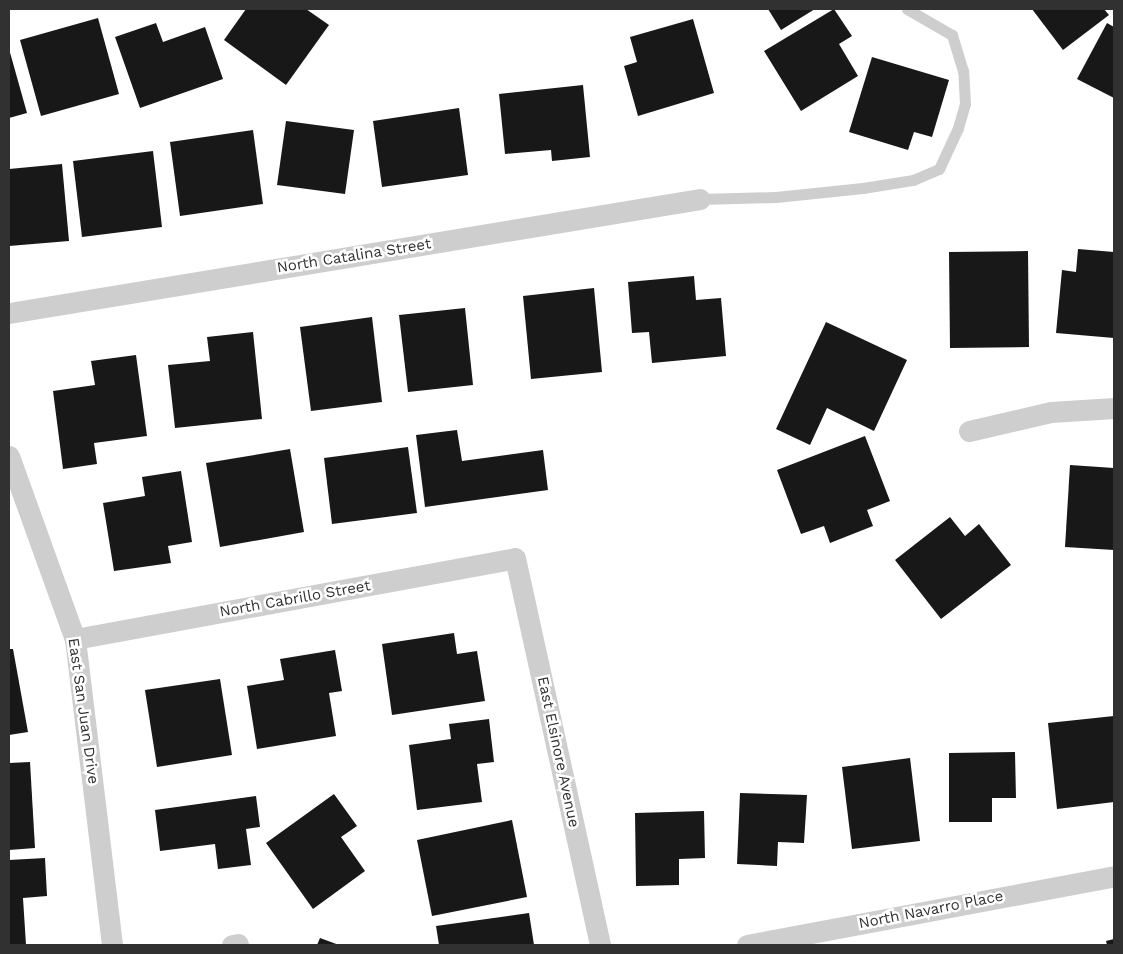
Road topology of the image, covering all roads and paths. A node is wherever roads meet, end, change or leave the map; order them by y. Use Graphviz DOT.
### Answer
graph roads {
  1 [pos="907,9"];
  2 [pos="700,199"];
  3 [pos="9,314"];
  4 [pos="1114,408"];
  5 [pos="969,431"];
  6 [pos="9,456"];
  7 [pos="516,558"];
  8 [pos="75,639"];
  9 [pos="1114,876"];
  10 [pos="112,945"];
  11 [pos="600,945"];
  12 [pos="747,945"];
  1 -- 2 [label="lane"];
  2 -- 3 [label="street, North Catalina Street"];
  4 -- 5 [label="street"];
  6 -- 8 [label="street, East San Juan Drive"];
  7 -- 8 [label="street, North Cabrillo Street"];
  7 -- 11 [label="street, East Elsinore Avenue"];
  8 -- 10 [label="street, East San Juan Drive"];
  9 -- 12 [label="street, North Navarro Place"];
}
